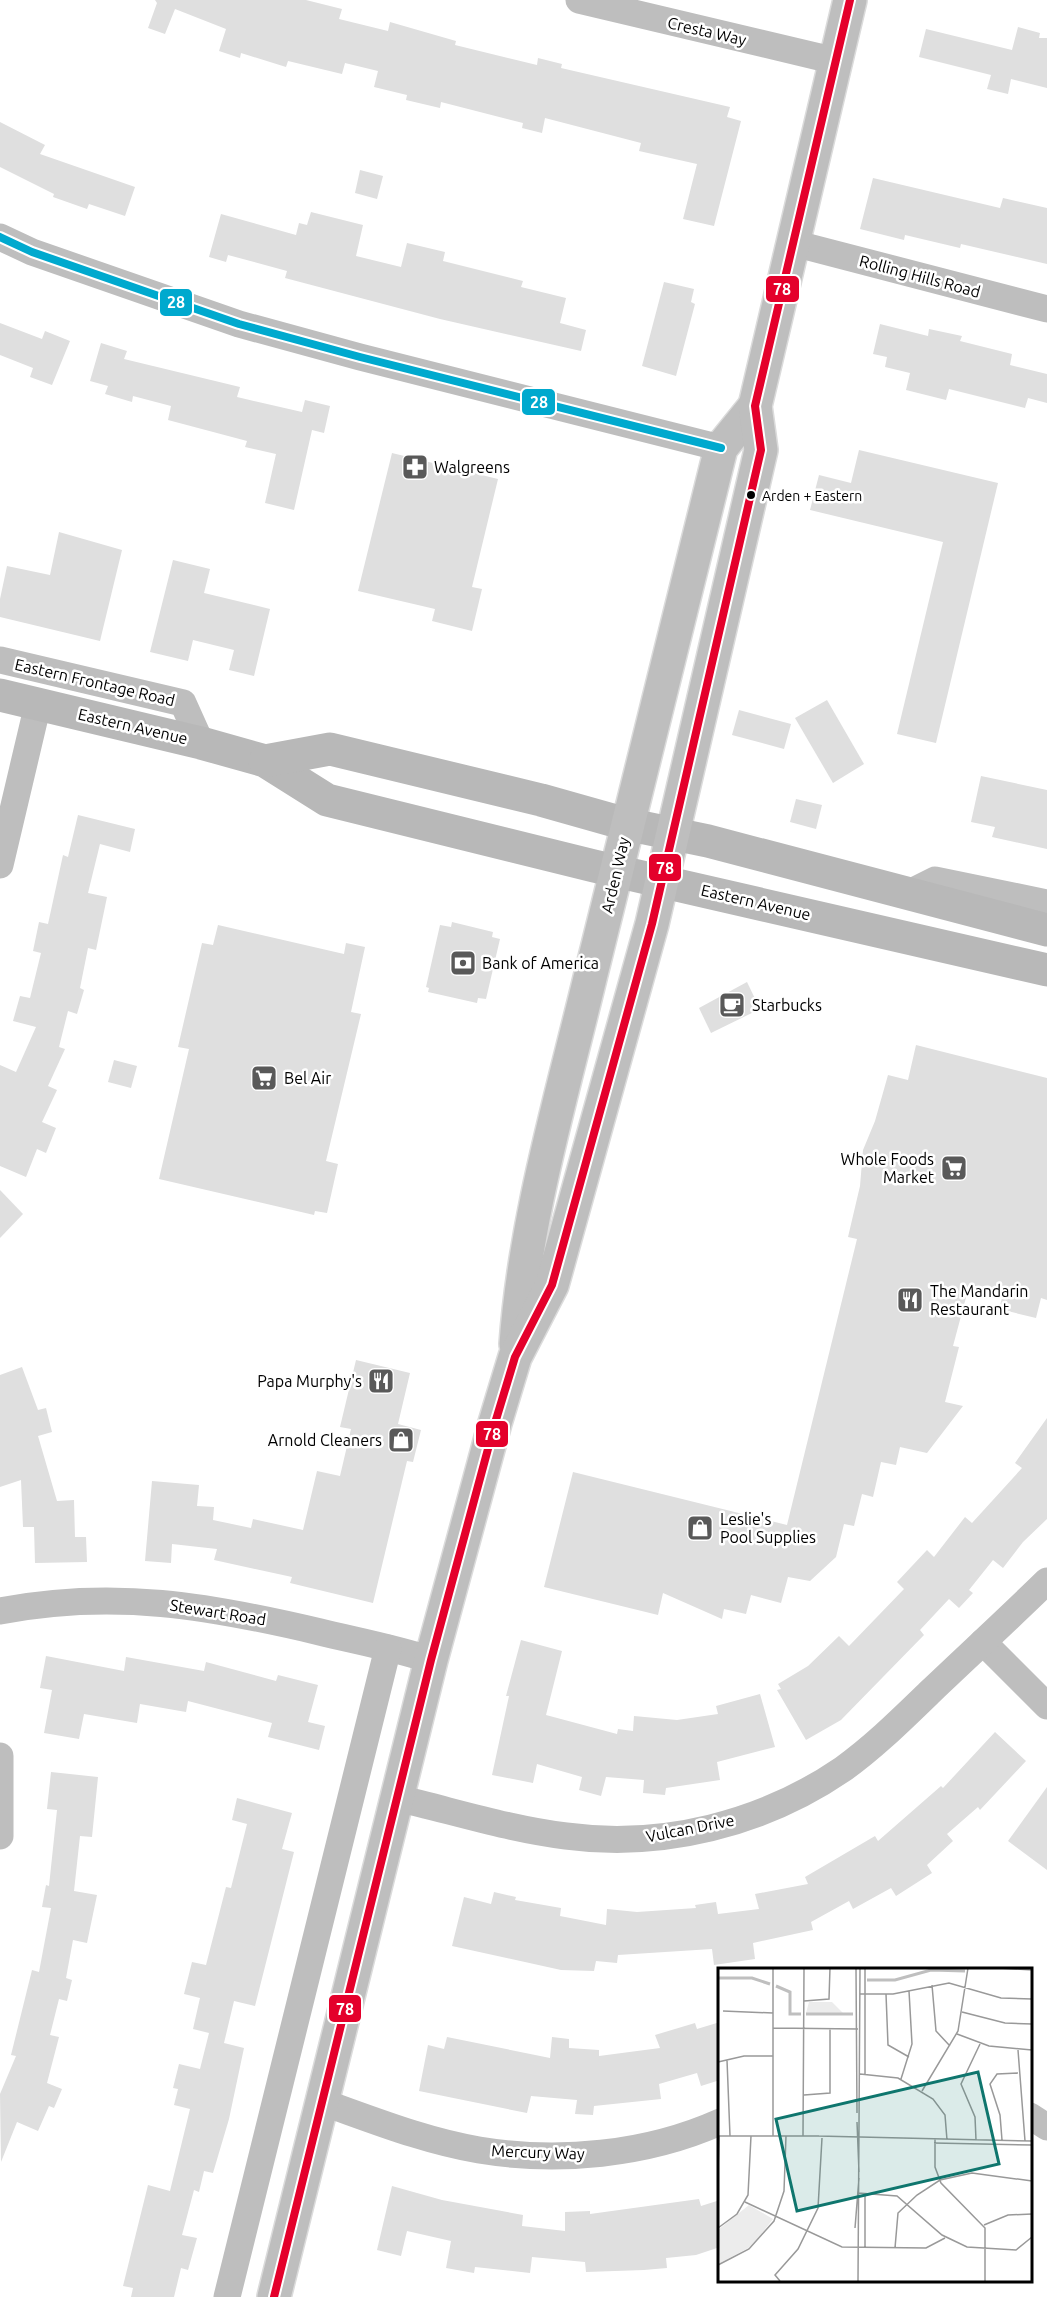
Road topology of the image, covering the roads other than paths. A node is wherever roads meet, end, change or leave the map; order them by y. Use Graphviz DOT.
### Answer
graph roads {
  1 [pos="579,0"];
  2 [pos="850,0"];
  3 [pos="836,62"];
  4 [pos="0,237"];
  5 [pos="793,243"];
  6 [pos="1047,309"];
  7 [pos="755,406"];
  8 [pos="721,448"];
  9 [pos="0,660"];
  10 [pos="0,695"];
  11 [pos="38,704"];
  12 [pos="201,742"];
  13 [pos="265,761"];
  14 [pos="11,770"];
  15 [pos="626,824"];
  16 [pos="673,834"];
  17 [pos="0,865"];
  18 [pos="615,871"];
  19 [pos="661,880"];
  20 [pos="909,893"];
  21 [pos="1047,903"];
  22 [pos="1047,930"];
  23 [pos="1047,970"];
  24 [pos="515,1357"];
  25 [pos="1047,1581"];
  26 [pos="0,1611"];
  27 [pos="983,1642"];
  28 [pos="388,1648"];
  29 [pos="431,1660"];
  30 [pos="1047,1706"];
  31 [pos="0,1756"];
  32 [pos="397,1798"];
  33 [pos="0,1836"];
  34 [pos="322,2102"];
  35 [pos="1032,2117"];
  36 [pos="718,2123"];
  37 [pos="1047,2127"];
  38 [pos="227,2297"];
  39 [pos="274,2297"];
  1 -- 3 [label="street, Cresta Way"];
  2 -- 3 [label="main road, Arden Way"];
  3 -- 5 [label="main road, Arden Way"];
  4 -- 8 [label="street"];
  5 -- 6 [label="street, Rolling Hills Road"];
  5 -- 7 [label="main road, Arden Way"];
  7 -- 8 [label="main road, Arden Way"];
  7 -- 16 [label="main road, Arden Way"];
  8 -- 15 [label="main road, Arden Way"];
  9 -- 12 [label="street, Eastern Frontage Road"];
  10 -- 11 [label="main road, Eastern Avenue"];
  11 -- 12 [label="main road, Eastern Avenue"];
  11 -- 14 [label="street"];
  12 -- 13 [label="main road, Eastern Avenue"];
  13 -- 15 [label="main road, Eastern Avenue"];
  13 -- 18 [label="main road, Eastern Avenue"];
  14 -- 17 [label="street"];
  15 -- 16 [label="main road, Eastern Avenue"];
  15 -- 18 [label="main road, Arden Way"];
  16 -- 19 [label="main road, Arden Way"];
  16 -- 20 [label="main road, Eastern Avenue"];
  18 -- 19 [label="main road, Eastern Avenue"];
  18 -- 24 [label="main road, Arden Way"];
  19 -- 23 [label="main road, Eastern Avenue"];
  19 -- 24 [label="main road, Arden Way"];
  20 -- 21 [label="street"];
  20 -- 22 [label="main road, Eastern Avenue"];
  24 -- 29 [label="main road, Arden Way"];
  25 -- 27 [label="street, Vulcan Drive"];
  26 -- 28 [label="street, Stewart Road"];
  27 -- 30 [label="street"];
  27 -- 32 [label="street, Vulcan Drive"];
  28 -- 29 [label="street, Stewart Road"];
  28 -- 38 [label="street"];
  29 -- 32 [label="main road, Arden Way"];
  31 -- 33 [label="street"];
  32 -- 34 [label="main road, Arden Way"];
  34 -- 36 [label="street, Mercury Way"];
  34 -- 39 [label="main road, Arden Way"];
  35 -- 37 [label="street"];
}
